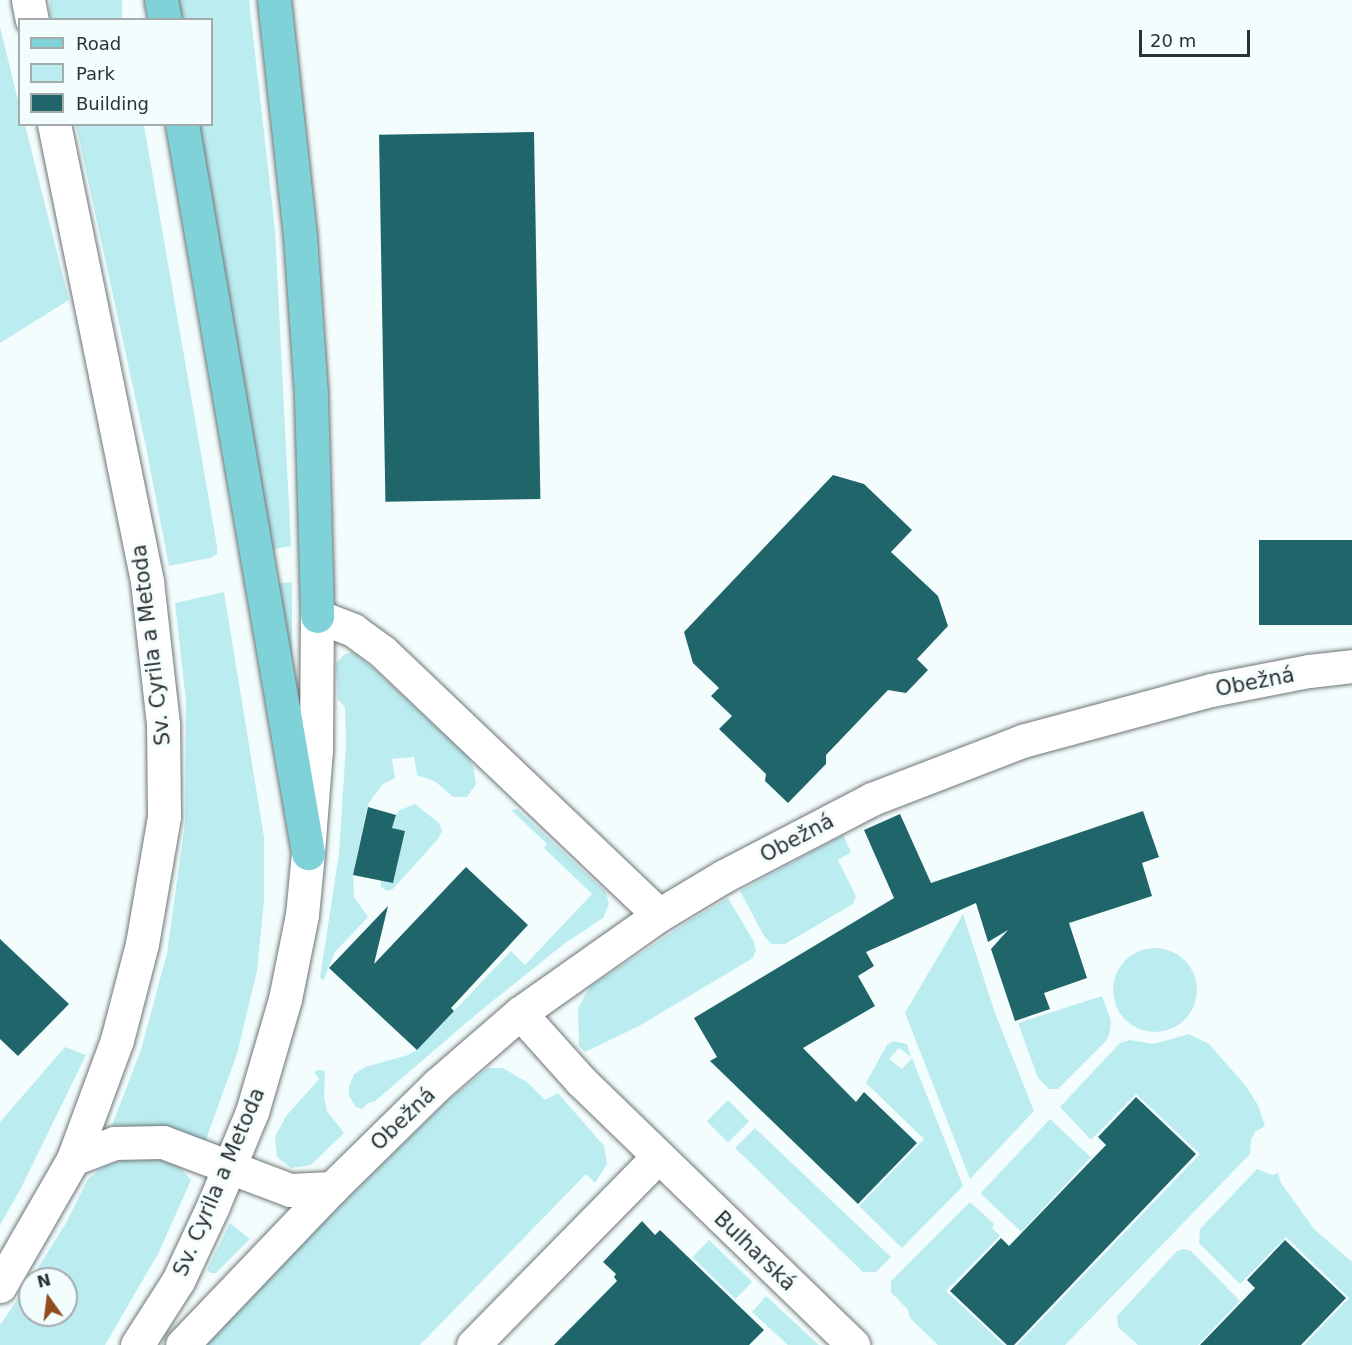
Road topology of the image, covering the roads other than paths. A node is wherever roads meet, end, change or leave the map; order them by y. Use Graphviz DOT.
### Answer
graph roads {
  1 [pos="28,0"];
  2 [pos="161,0"];
  3 [pos="274,0"];
  4 [pos="32,18"];
  5 [pos="165,18"];
  6 [pos="54,126"];
  7 [pos="182,126"];
  8 [pos="317,616"];
  9 [pos="1352,666"];
  10 [pos="308,853"];
  11 [pos="659,915"];
  12 [pos="520,1013"];
  13 [pos="658,1156"];
  14 [pos="73,1159"];
  15 [pos="230,1168"];
  16 [pos="333,1188"];
  17 [pos="0,1286"];
  18 [pos="137,1345"];
  19 [pos="182,1345"];
  20 [pos="473,1345"];
  21 [pos="853,1345"];
  1 -- 4 [label="street"];
  2 -- 5 [label="main road"];
  3 -- 8 [label="main road"];
  6 -- 14 [label="street, Sv. Cyrila a Metoda"];
  7 -- 10 [label="main road"];
  8 -- 10 [label="street, Sv. Cyrila a Metoda"];
  8 -- 11 [label="street"];
  9 -- 11 [label="street, Obežná"];
  10 -- 15 [label="street, Sv. Cyrila a Metoda"];
  11 -- 12 [label="street, Obežná"];
  12 -- 13 [label="street, Bulharská"];
  12 -- 16 [label="street, Obežná"];
  13 -- 20 [label="street"];
  13 -- 21 [label="street, Bulharská"];
  14 -- 15 [label="street"];
  14 -- 17 [label="street, Sv. Cyrila a Metoda"];
  15 -- 16 [label="street"];
  15 -- 18 [label="street, Sv. Cyrila a Metoda"];
  16 -- 19 [label="street, Obežná"];
}
